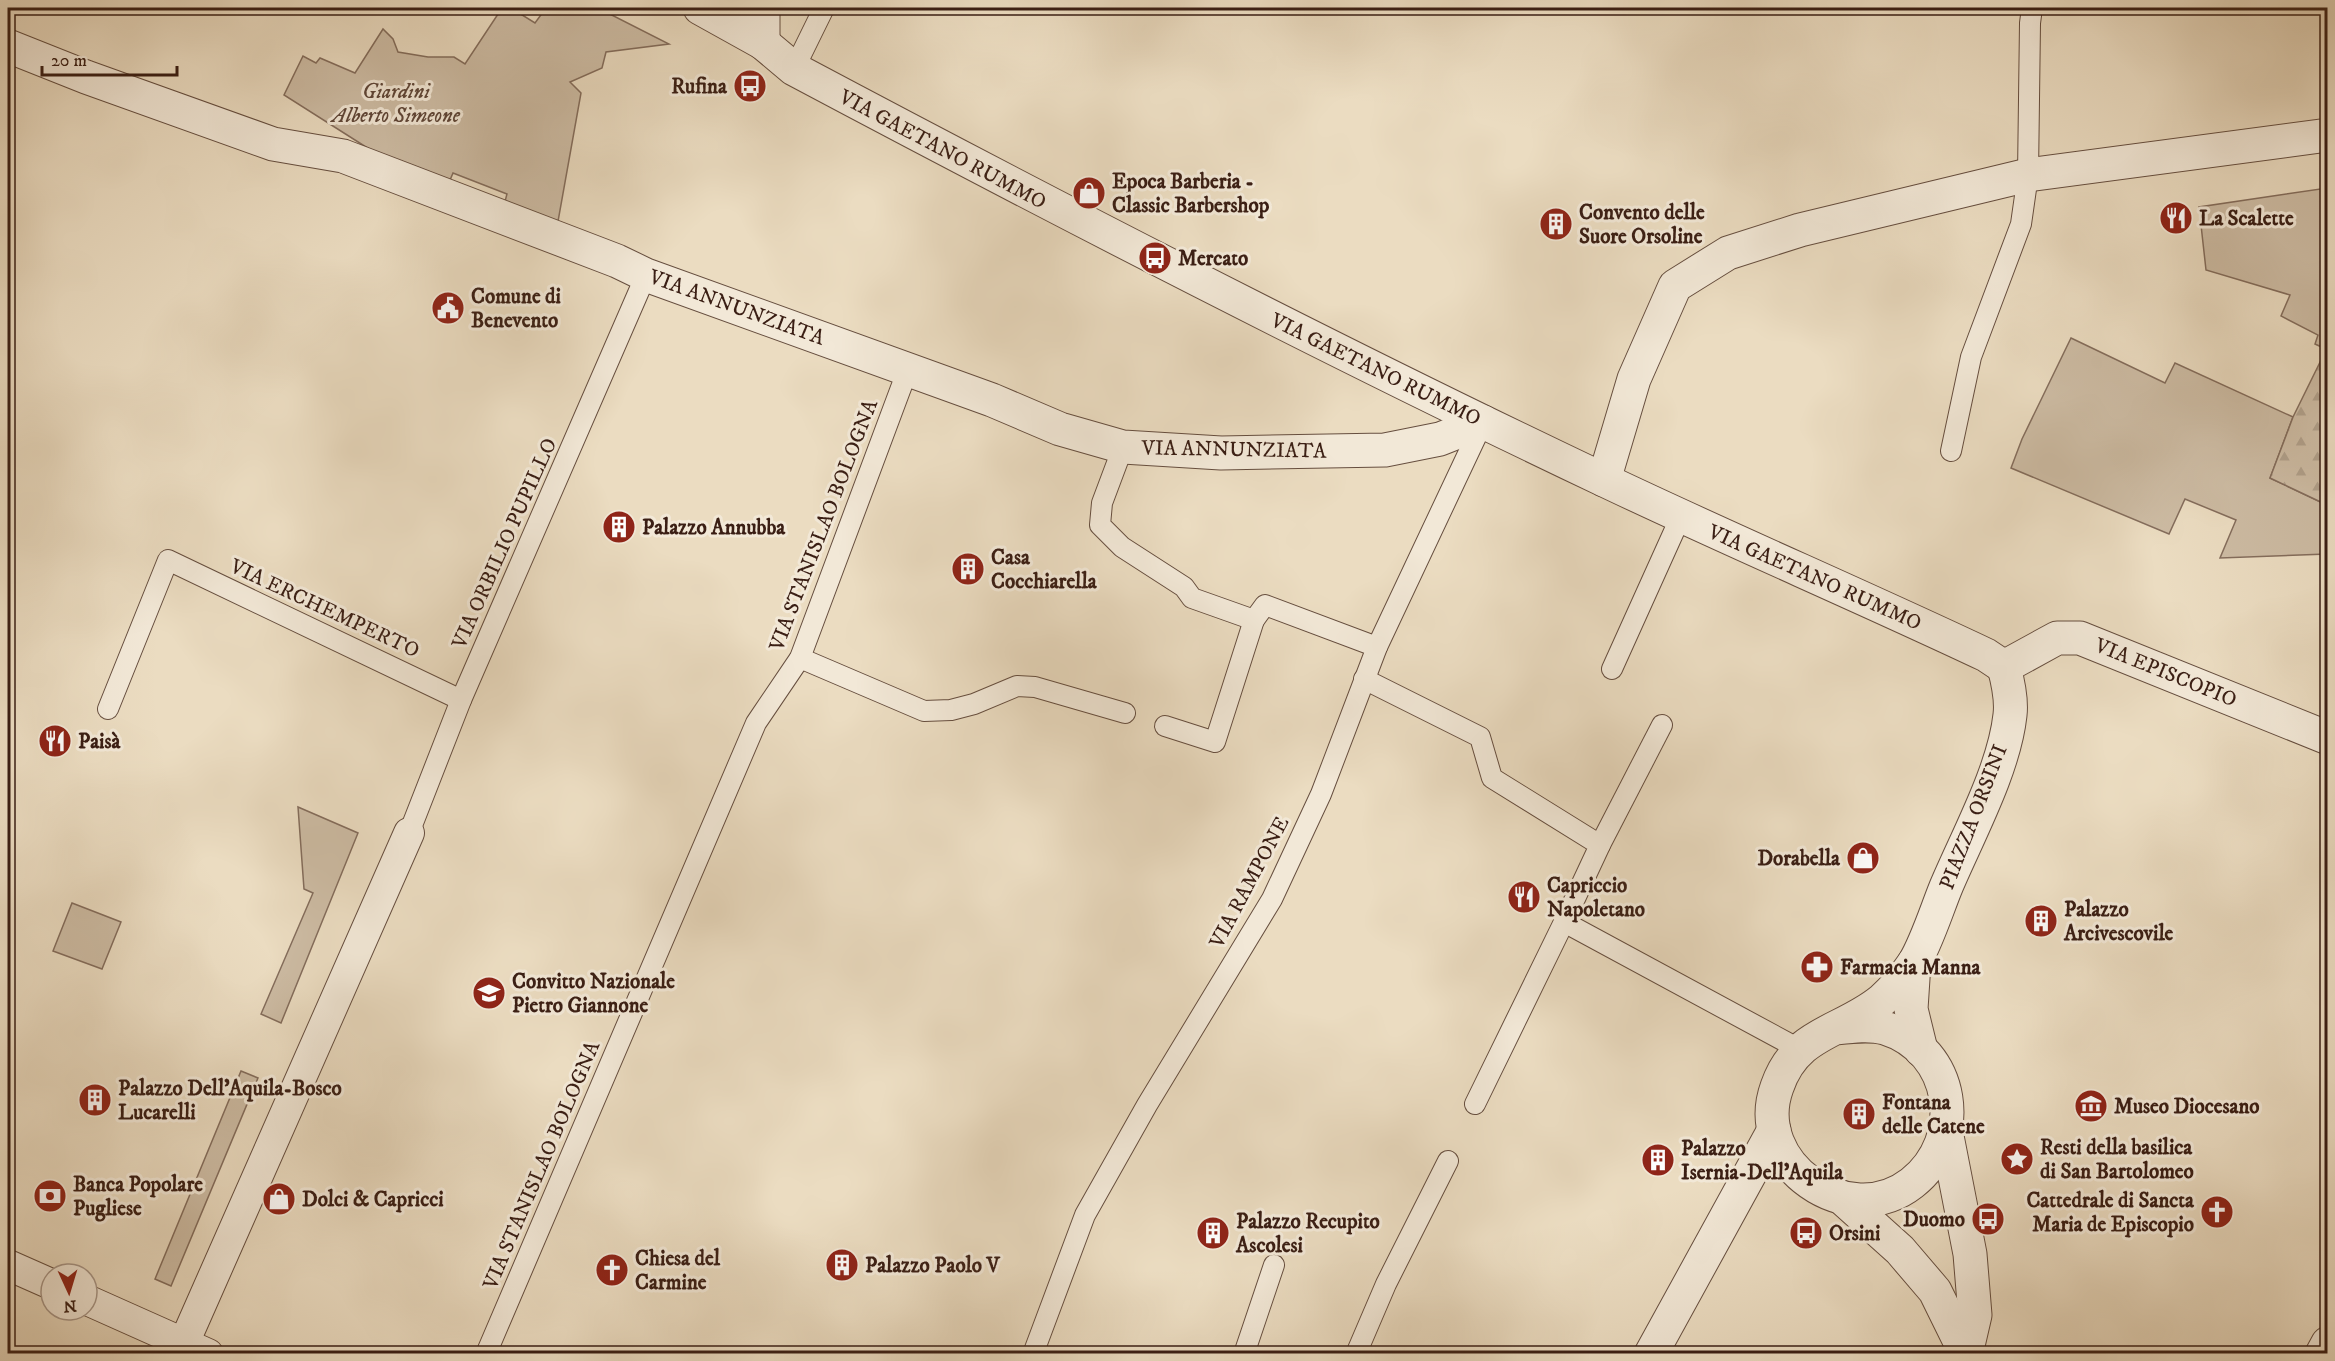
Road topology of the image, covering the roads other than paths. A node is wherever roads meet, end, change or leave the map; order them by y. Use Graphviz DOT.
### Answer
graph roads {
  1 [pos="700,8"];
  2 [pos="763,8"];
  3 [pos="824,8"];
  4 [pos="2032,8"];
  5 [pos="763,43"];
  6 [pos="8,46"];
  7 [pos="794,69"];
  8 [pos="2328,135"];
  9 [pos="2028,175"];
  10 [pos="646,275"];
  11 [pos="908,369"];
  12 [pos="1483,422"];
  13 [pos="1123,447"];
  14 [pos="1951,451"];
  15 [pos="1604,480"];
  16 [pos="1681,516"];
  17 [pos="1254,620"];
  18 [pos="1377,647"];
  19 [pos="800,658"];
  20 [pos="2004,667"];
  21 [pos="1612,669"];
  22 [pos="1364,679"];
  23 [pos="461,700"];
  24 [pos="108,709"];
  25 [pos="1125,713"];
  26 [pos="1662,725"];
  27 [pos="1165,726"];
  28 [pos="2328,738"];
  29 [pos="409,832"];
  30 [pos="1600,845"];
  31 [pos="1564,922"];
  32 [pos="1914,963"];
  33 [pos="1837,1028"];
  34 [pos="1799,1049"];
  35 [pos="1922,1050"];
  36 [pos="1475,1104"];
  37 [pos="1774,1130"];
  38 [pos="1946,1131"];
  39 [pos="1448,1161"];
  40 [pos="1841,1197"];
  41 [pos="8,1265"];
  42 [pos="1274,1265"];
  43 [pos="39,1279"];
  44 [pos="99,1305"];
  45 [pos="2328,1343"];
  46 [pos="196,1348"];
  47 [pos="486,1353"];
  48 [pos="1033,1353"];
  49 [pos="1245,1353"];
  50 [pos="1356,1353"];
  51 [pos="1652,1353"];
  52 [pos="1966,1353"];
  53 [pos="2322,1353"];
  1 -- 5 [label="street, VIA GAETANO RUMMO"];
  2 -- 5 [label="street"];
  3 -- 7 [label="lane"];
  4 -- 9 [label="lane"];
  5 -- 7 [label="street, VIA GAETANO RUMMO"];
  6 -- 10 [label="street, VIA ANNUNZIATA"];
  7 -- 12 [label="street, VIA GAETANO RUMMO"];
  8 -- 9 [label="street"];
  9 -- 14 [label="lane"];
  9 -- 15 [label="street"];
  10 -- 11 [label="street, VIA ANNUNZIATA"];
  10 -- 23 [label="lane, VIA ORBILIO PUPILLO"];
  11 -- 13 [label="street, VIA ANNUNZIATA"];
  11 -- 19 [label="lane, VIA STANISLAO BOLOGNA"];
  12 -- 13 [label="street, VIA ANNUNZIATA"];
  12 -- 15 [label="street, VIA GAETANO RUMMO"];
  12 -- 18 [label="lane, VIA RAMPONE"];
  13 -- 17 [label="lane"];
  15 -- 16 [label="street, VIA GAETANO RUMMO"];
  16 -- 20 [label="street, VIA GAETANO RUMMO"];
  16 -- 21 [label="lane"];
  17 -- 18 [label="lane"];
  17 -- 27 [label="lane"];
  18 -- 22 [label="lane, VIA RAMPONE"];
  19 -- 25 [label="lane"];
  19 -- 47 [label="lane, VIA STANISLAO BOLOGNA"];
  20 -- 28 [label="street, VIA EPISCOPIO"];
  20 -- 32 [label="street, PIAZZA ORSINI"];
  22 -- 30 [label="lane"];
  22 -- 48 [label="lane, VIA RAMPONE"];
  23 -- 24 [label="lane, VIA ERCHEMPERTO"];
  23 -- 29 [label="lane, VIA ORBILIO PUPILLO"];
  26 -- 30 [label="lane"];
  29 -- 46 [label="street"];
  30 -- 31 [label="lane"];
  31 -- 34 [label="lane"];
  31 -- 36 [label="lane"];
  32 -- 33 [label="street, PIAZZA ORSINI"];
  32 -- 35 [label="street, PIAZZA ORSINI"];
  33 -- 34 [label="street, PIAZZA ORSINI"];
  33 -- 35 [label="street, PIAZZA ORSINI"];
  34 -- 37 [label="street, PIAZZA ORSINI"];
  35 -- 38 [label="street, PIAZZA ORSINI"];
  37 -- 40 [label="street, PIAZZA ORSINI"];
  37 -- 51 [label="street"];
  38 -- 40 [label="street, PIAZZA ORSINI"];
  38 -- 52 [label="street, PIAZZA ORSINI"];
  39 -- 50 [label="lane"];
  40 -- 52 [label="street, PIAZZA ORSINI"];
  41 -- 43 [label="street"];
  42 -- 49 [label="lane"];
  44 -- 46 [label="street"];
  45 -- 53 [label="street"];
}
